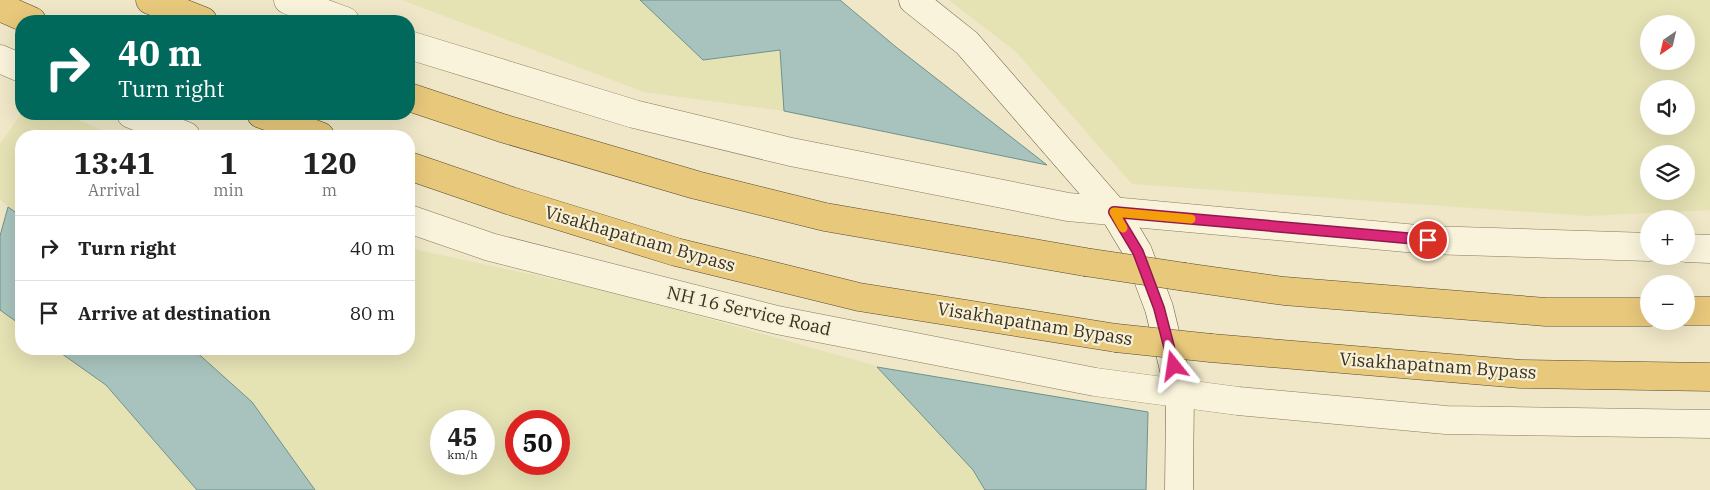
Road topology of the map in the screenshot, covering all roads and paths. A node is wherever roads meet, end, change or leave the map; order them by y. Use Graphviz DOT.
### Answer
graph roads {
  1 [pos="150,0"];
  2 [pos="288,0"];
  3 [pos="913,0"];
  4 [pos="0,6"];
  5 [pos="19,15"];
  6 [pos="188,15"];
  7 [pos="328,15"];
  8 [pos="415,47"];
  9 [pos="0,59"];
  10 [pos="15,65"];
  11 [pos="415,99"];
  12 [pos="146,120"];
  13 [pos="277,120"];
  14 [pos="171,130"];
  15 [pos="304,130"];
  16 [pos="415,168"];
  17 [pos="1114,212"];
  18 [pos="415,221"];
  19 [pos="1640,247"];
  20 [pos="1695,248"];
  21 [pos="1710,249"];
  22 [pos="1710,311"];
  23 [pos="1640,312"];
  24 [pos="1695,312"];
  25 [pos="1710,377"];
  26 [pos="1180,394"];
  27 [pos="1710,424"];
  28 [pos="1179,490"];
  1 -- 6 [label="highway"];
  2 -- 7 [label="street"];
  3 -- 17 [label="street"];
  4 -- 5 [label="highway"];
  8 -- 17 [label="street"];
  9 -- 10 [label="street"];
  11 -- 23 [label="highway, bridge"];
  12 -- 14 [label="street"];
  13 -- 15 [label="highway"];
  16 -- 25 [label="highway, Visakhapatnam Bypass, bridge"];
  17 -- 19 [label="street"];
  17 -- 26 [label="street"];
  18 -- 26 [label="street, NH 16 Service Road"];
  20 -- 21 [label="street"];
  22 -- 24 [label="highway"];
  26 -- 27 [label="street, NH 16 Service Road"];
  26 -- 28 [label="street"];
}
